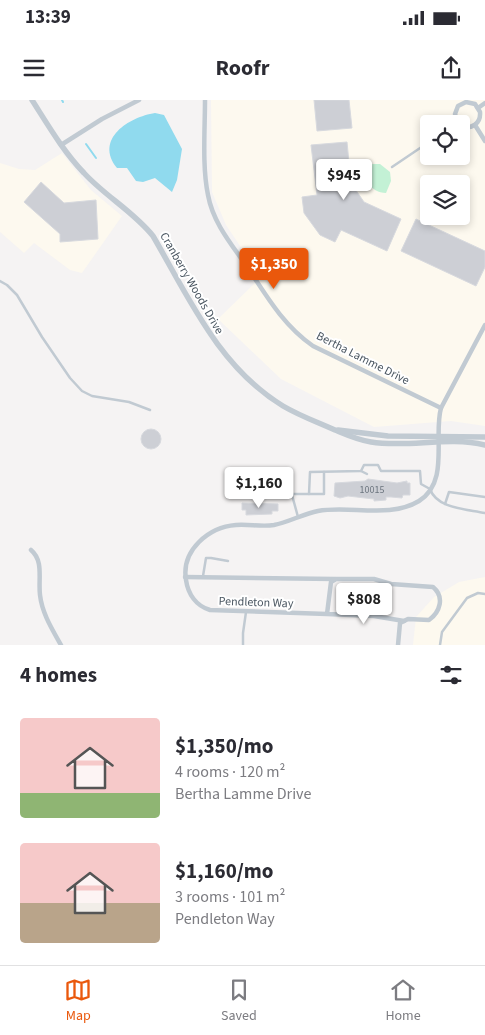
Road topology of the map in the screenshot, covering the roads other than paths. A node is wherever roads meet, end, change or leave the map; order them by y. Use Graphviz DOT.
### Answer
graph roads {
  1 [pos="32,100"];
  2 [pos="139,100"];
  3 [pos="205,100"];
  4 [pos="459,102"];
  5 [pos="485,103"];
  6 [pos="478,108"];
  7 [pos="455,115"];
  8 [pos="475,125"];
  9 [pos="470,127"];
  10 [pos="485,141"];
  11 [pos="61,145"];
  12 [pos="420,148"];
  13 [pos="392,167"];
  14 [pos="0,280"];
  15 [pos="485,325"];
  16 [pos="441,408"];
  17 [pos="150,410"];
  18 [pos="485,437"];
  19 [pos="439,439"];
  20 [pos="485,445"];
  21 [pos="361,470"];
  22 [pos="381,471"];
  23 [pos="324,472"];
  24 [pos="367,474"];
  25 [pos="376,474"];
  26 [pos="430,489"];
  27 [pos="261,494"];
  28 [pos="292,494"];
  29 [pos="309,494"];
  30 [pos="485,497"];
  31 [pos="445,504"];
  32 [pos="485,513"];
  33 [pos="298,518"];
  34 [pos="31,550"];
  35 [pos="228,561"];
  36 [pos="185,577"];
  37 [pos="203,577"];
  38 [pos="336,579"];
  39 [pos="485,594"];
  40 [pos="246,612"];
  41 [pos="327,614"];
  42 [pos="404,621"];
  43 [pos="61,645"];
  44 [pos="243,645"];
  45 [pos="398,645"];
  46 [pos="440,645"];
  1 -- 11 [label="street, Cranberry Woods Drive"];
  2 -- 11 [label="street"];
  3 -- 16 [label="street, Bertha Lamme Drive"];
  4 -- 6 [label="street"];
  4 -- 7 [label="street"];
  5 -- 6 [label="street"];
  6 -- 8 [label="street"];
  8 -- 9 [label="street"];
  8 -- 10 [label="street"];
  11 -- 19 [label="street, Cranberry Woods Drive"];
  12 -- 13 [label="lane"];
  14 -- 17 [label="lane"];
  15 -- 16 [label="street"];
  16 -- 19 [label="street"];
  18 -- 19 [label="street, Cranberry Woods Drive"];
  19 -- 20 [label="street, Cranberry Woods Drive"];
  19 -- 26 [label="street"];
  21 -- 22 [label="lane"];
  21 -- 23 [label="lane"];
  21 -- 24 [label="lane"];
  22 -- 25 [label="lane"];
  22 -- 26 [label="lane"];
  23 -- 29 [label="lane"];
  23 -- 29 [label="lane"];
  26 -- 31 [label="lane"];
  26 -- 33 [label="street"];
  27 -- 28 [label="lane"];
  28 -- 29 [label="lane"];
  28 -- 33 [label="lane"];
  30 -- 31 [label="lane"];
  31 -- 32 [label="lane"];
  33 -- 36 [label="street"];
  34 -- 43 [label="street"];
  35 -- 37 [label="lane"];
  36 -- 37 [label="street"];
  36 -- 40 [label="street, Pendleton Way"];
  37 -- 38 [label="street"];
  38 -- 41 [label="street"];
  38 -- 42 [label="street"];
  39 -- 46 [label="lane"];
  40 -- 41 [label="street, Pendleton Way"];
  40 -- 44 [label="lane"];
  41 -- 42 [label="street, Pendleton Way"];
  42 -- 45 [label="street"];
}
